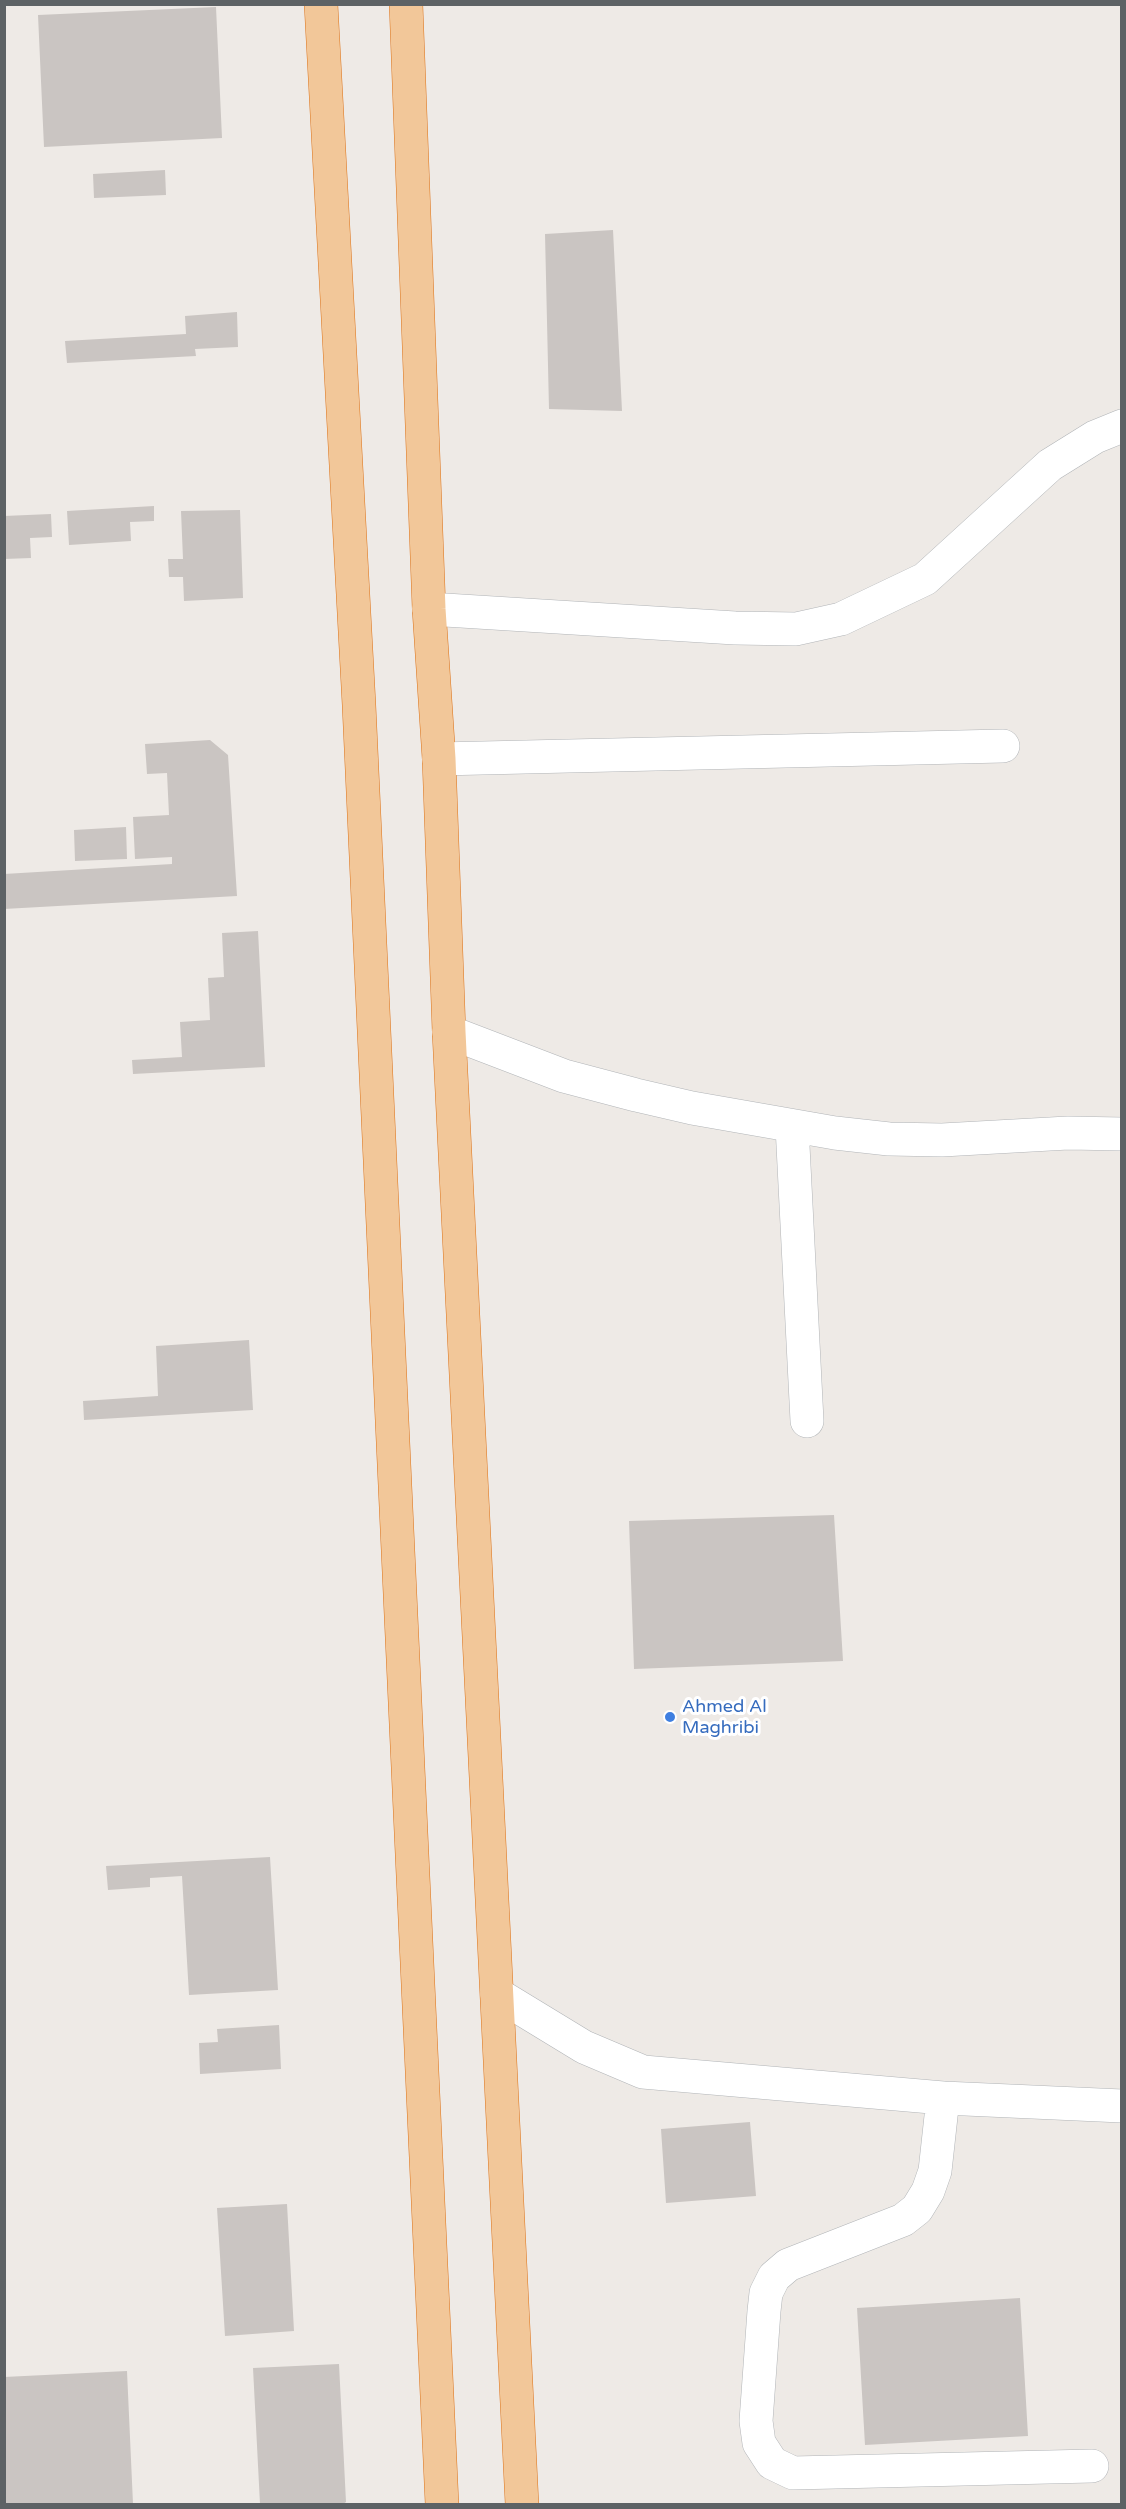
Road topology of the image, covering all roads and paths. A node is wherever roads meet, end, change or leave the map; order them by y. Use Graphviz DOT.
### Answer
graph roads {
  1 [pos="321,4"];
  2 [pos="406,4"];
  3 [pos="1122,426"];
  4 [pos="429,609"];
  5 [pos="1003,746"];
  6 [pos="439,759"];
  7 [pos="449,1032"];
  8 [pos="792,1126"];
  9 [pos="1068,1133"];
  10 [pos="1122,1134"];
  11 [pos="1122,1157"];
  12 [pos="807,1420"];
  13 [pos="497,1994"];
  14 [pos="943,2098"];
  15 [pos="1122,2106"];
  16 [pos="1092,2466"];
  17 [pos="442,2505"];
  18 [pos="522,2505"];
  1 -- 17 [label="highway"];
  2 -- 4 [label="highway"];
  3 -- 4 [label="street"];
  4 -- 6 [label="highway"];
  5 -- 6 [label="street"];
  6 -- 7 [label="highway"];
  7 -- 8 [label="street"];
  7 -- 13 [label="highway"];
  8 -- 9 [label="street"];
  8 -- 12 [label="street"];
  9 -- 10 [label="street"];
  9 -- 11 [label="street"];
  13 -- 14 [label="street"];
  13 -- 18 [label="highway"];
  14 -- 15 [label="street"];
  14 -- 16 [label="street"];
}
